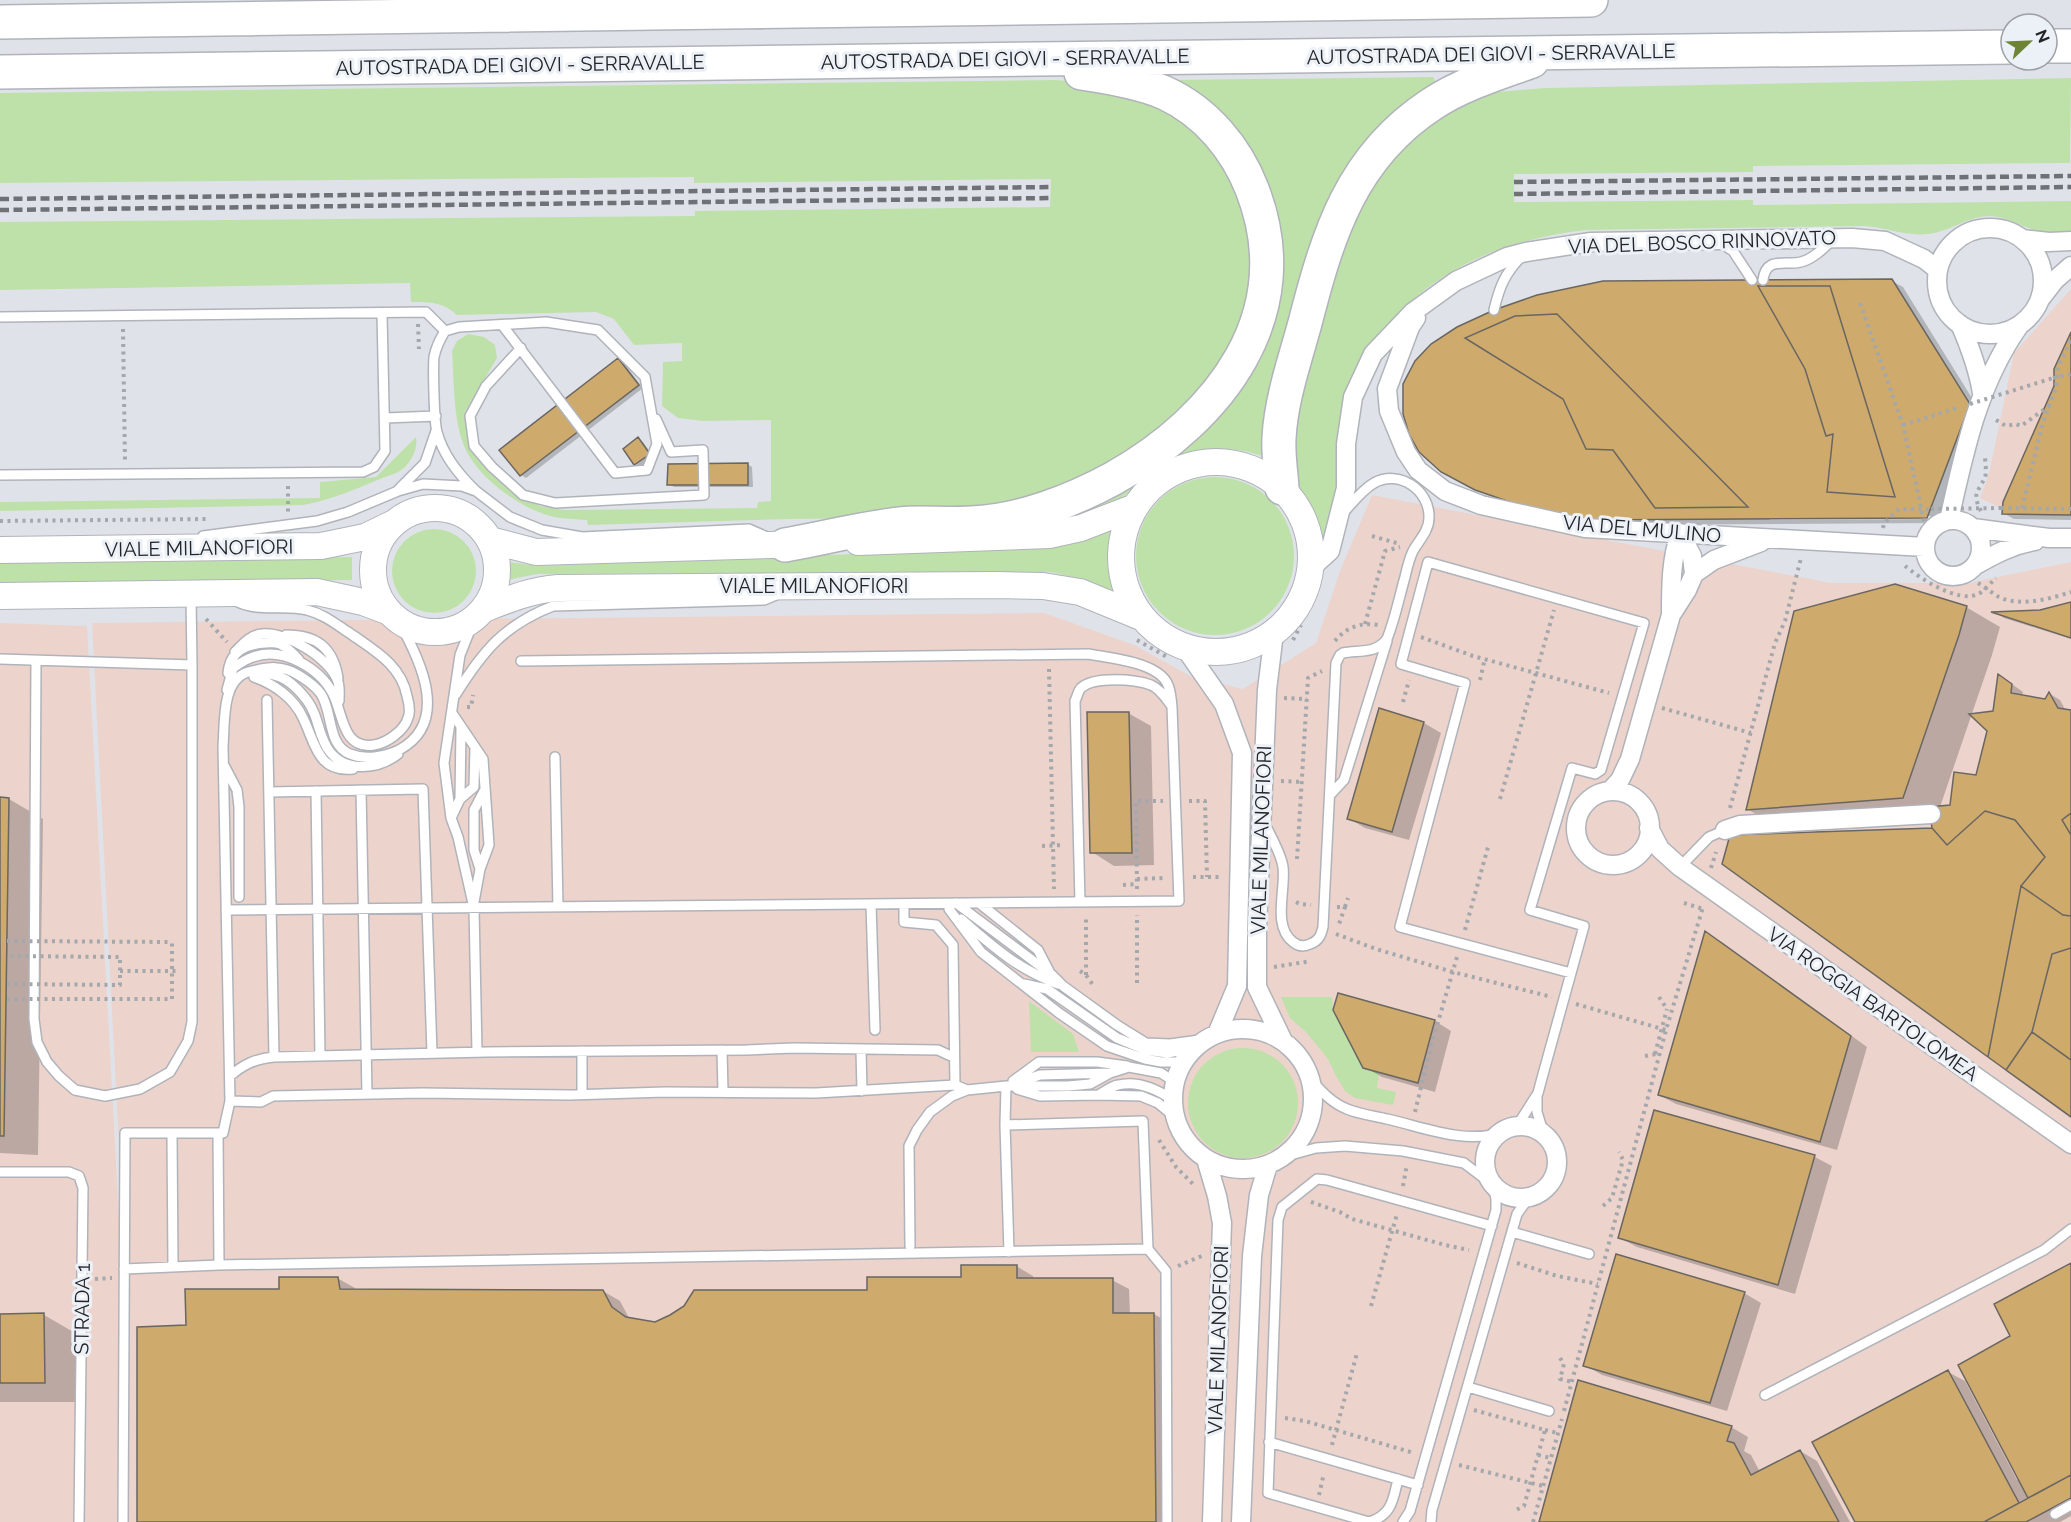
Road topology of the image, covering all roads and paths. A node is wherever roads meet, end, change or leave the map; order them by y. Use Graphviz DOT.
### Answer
graph roads {
  1 [pos="761,0"];
  2 [pos="1580,0"];
  3 [pos="1592,0"];
  4 [pos="605,14"];
  5 [pos="0,22"];
  6 [pos="1999,47"];
  7 [pos="1556,53"];
  8 [pos="990,58"];
  9 [pos="0,72"];
  10 [pos="1834,238"];
  11 [pos="1715,239"];
  12 [pos="2022,239"];
  13 [pos="2071,241"];
  14 [pos="1527,252"];
  15 [pos="2071,266"];
  16 [pos="1938,270"];
  17 [pos="1752,280"];
  18 [pos="1763,280"];
  19 [pos="1434,296"];
  20 [pos="2040,299"];
  21 [pos="1860,303"];
  22 [pos="1494,310"];
  23 [pos="382,314"];
  24 [pos="123,316"];
  25 [pos="0,317"];
  26 [pos="1960,324"];
  27 [pos="2020,325"];
  28 [pos="503,326"];
  29 [pos="445,331"];
  30 [pos="2071,339"];
  31 [pos="520,348"];
  32 [pos="1396,360"];
  33 [pos="2071,374"];
  34 [pos="2055,378"];
  35 [pos="2003,391"];
  36 [pos="1976,399"];
  37 [pos="2001,401"];
  38 [pos="2049,406"];
  39 [pos="651,409"];
  40 [pos="1998,411"];
  41 [pos="436,416"];
  42 [pos="386,418"];
  43 [pos="1996,420"];
  44 [pos="1903,425"];
  45 [pos="1993,430"];
  46 [pos="436,431"];
  47 [pos="1987,447"];
  48 [pos="125,474"];
  49 [pos="0,475"];
  50 [pos="1282,488"];
  51 [pos="398,490"];
  52 [pos="476,491"];
  53 [pos="1134,507"];
  54 [pos="1979,508"];
  55 [pos="2022,508"];
  56 [pos="1921,509"];
  57 [pos="2071,509"];
  58 [pos="1338,518"];
  59 [pos="1923,518"];
  60 [pos="219,519"];
  61 [pos="1949,520"];
  62 [pos="0,521"];
  63 [pos="1980,522"];
  64 [pos="394,523"];
  65 [pos="1680,533"];
  66 [pos="1372,536"];
  67 [pos="1775,538"];
  68 [pos="2049,538"];
  69 [pos="2071,538"];
  70 [pos="490,540"];
  71 [pos="785,544"];
  72 [pos="1881,544"];
  73 [pos="1925,547"];
  74 [pos="7,549"];
  75 [pos="107,549"];
  76 [pos="1812,557"];
  77 [pos="1310,569"];
  78 [pos="1971,570"];
  79 [pos="1694,574"];
  80 [pos="795,586"];
  81 [pos="2071,592"];
  82 [pos="191,594"];
  83 [pos="0,596"];
  84 [pos="1557,598"];
  85 [pos="218,604"];
  86 [pos="479,615"];
  87 [pos="1671,615"];
  88 [pos="393,616"];
  89 [pos="1365,624"];
  90 [pos="1138,628"];
  91 [pos="1390,630"];
  92 [pos="1274,633"];
  93 [pos="278,635"];
  94 [pos="235,652"];
  95 [pos="1179,654"];
  96 [pos="1049,656"];
  97 [pos="0,659"];
  98 [pos="36,661"];
  99 [pos="301,661"];
  100 [pos="521,661"];
  101 [pos="192,665"];
  102 [pos="1413,668"];
  103 [pos="244,673"];
  104 [pos="228,681"];
  105 [pos="338,683"];
  106 [pos="474,691"];
  107 [pos="1281,698"];
  108 [pos="1307,699"];
  109 [pos="226,700"];
  110 [pos="267,700"];
  111 [pos="1402,702"];
  112 [pos="453,706"];
  113 [pos="1173,707"];
  114 [pos="340,716"];
  115 [pos="461,728"];
  116 [pos="412,743"];
  117 [pos="475,747"];
  118 [pos="555,757"];
  119 [pos="1630,759"];
  120 [pos="224,765"];
  121 [pos="361,790"];
  122 [pos="485,790"];
  123 [pos="316,791"];
  124 [pos="1610,791"];
  125 [pos="269,792"];
  126 [pos="1330,795"];
  127 [pos="460,799"];
  128 [pos="1500,799"];
  129 [pos="1176,801"];
  130 [pos="1638,801"];
  131 [pos="1931,814"];
  132 [pos="1262,816"];
  133 [pos="451,818"];
  134 [pos="1649,828"];
  135 [pos="1725,830"];
  136 [pos="1488,846"];
  137 [pos="1626,862"];
  138 [pos="1680,867"];
  139 [pos="480,869"];
  140 [pos="1207,877"];
  141 [pos="1709,888"];
  142 [pos="239,897"];
  143 [pos="1348,898"];
  144 [pos="1132,901"];
  145 [pos="1049,902"];
  146 [pos="1083,902"];
  147 [pos="979,903"];
  148 [pos="1684,903"];
  149 [pos="871,904"];
  150 [pos="904,904"];
  151 [pos="949,905"];
  152 [pos="558,907"];
  153 [pos="1345,907"];
  154 [pos="364,908"];
  155 [pos="429,908"];
  156 [pos="474,908"];
  157 [pos="272,909"];
  158 [pos="318,909"];
  159 [pos="1703,909"];
  160 [pos="226,910"];
  161 [pos="1333,939"];
  162 [pos="7,941"];
  163 [pos="1462,943"];
  164 [pos="7,956"];
  165 [pos="1316,959"];
  166 [pos="1080,970"];
  167 [pos="120,971"];
  168 [pos="172,971"];
  169 [pos="1453,972"];
  170 [pos="1571,973"];
  171 [pos="1050,974"];
  172 [pos="1086,975"];
  173 [pos="1274,978"];
  174 [pos="1020,983"];
  175 [pos="1137,983"];
  176 [pos="7,984"];
  177 [pos="1093,985"];
  178 [pos="1063,987"];
  179 [pos="1659,997"];
  180 [pos="7,999"];
  181 [pos="1563,1000"];
  182 [pos="1669,1010"];
  183 [pos="874,1030"];
  184 [pos="1664,1030"];
  185 [pos="1283,1041"];
  186 [pos="1200,1046"];
  187 [pos="1431,1046"];
  188 [pos="1437,1047"];
  189 [pos="722,1050"];
  190 [pos="861,1050"];
  191 [pos="582,1051"];
  192 [pos="477,1052"];
  193 [pos="432,1053"];
  194 [pos="367,1054"];
  195 [pos="1657,1054"];
  196 [pos="320,1056"];
  197 [pos="1645,1056"];
  198 [pos="274,1057"];
  199 [pos="953,1057"];
  200 [pos="1129,1067"];
  201 [pos="230,1076"];
  202 [pos="1311,1080"];
  203 [pos="955,1085"];
  204 [pos="1006,1086"];
  205 [pos="967,1090"];
  206 [pos="862,1091"];
  207 [pos="723,1092"];
  208 [pos="1538,1093"];
  209 [pos="367,1094"];
  210 [pos="582,1094"];
  211 [pos="1098,1095"];
  212 [pos="1423,1096"];
  213 [pos="1174,1100"];
  214 [pos="230,1101"];
  215 [pos="1005,1125"];
  216 [pos="1517,1126"];
  217 [pos="1500,1132"];
  218 [pos="218,1133"];
  219 [pos="172,1134"];
  220 [pos="1544,1135"];
  221 [pos="1158,1139"];
  222 [pos="2070,1142"];
  223 [pos="1618,1152"];
  224 [pos="1206,1159"];
  225 [pos="1276,1161"];
  226 [pos="0,1172"];
  227 [pos="1618,1178"];
  228 [pos="1626,1180"];
  229 [pos="1493,1185"];
  230 [pos="1198,1188"];
  231 [pos="1300,1191"];
  232 [pos="1534,1196"];
  233 [pos="1603,1206"];
  234 [pos="1492,1226"];
  235 [pos="2071,1229"];
  236 [pos="1512,1232"];
  237 [pos="1204,1244"];
  238 [pos="910,1246"];
  239 [pos="1148,1249"];
  240 [pos="1009,1252"];
  241 [pos="1484,1253"];
  242 [pos="1589,1254"];
  243 [pos="1204,1255"];
  244 [pos="1504,1259"];
  245 [pos="219,1265"];
  246 [pos="173,1266"];
  247 [pos="1204,1266"];
  248 [pos="1166,1271"];
  249 [pos="125,1273"];
  250 [pos="82,1279"];
  251 [pos="1599,1284"];
  252 [pos="1357,1353"];
  253 [pos="1560,1358"];
  254 [pos="1572,1382"];
  255 [pos="1468,1387"];
  256 [pos="1766,1395"];
  257 [pos="1462,1407"];
  258 [pos="1549,1411"];
  259 [pos="1269,1417"];
  260 [pos="1336,1430"];
  261 [pos="1545,1430"];
  262 [pos="1558,1433"];
  263 [pos="1269,1442"];
  264 [pos="1538,1455"];
  265 [pos="1426,1457"];
  266 [pos="1551,1458"];
  267 [pos="1328,1459"];
  268 [pos="1446,1462"];
  269 [pos="1398,1479"];
  270 [pos="1531,1483"];
  271 [pos="1418,1485"];
  272 [pos="1543,1486"];
  273 [pos="2071,1505"];
  274 [pos="1316,1506"];
  275 [pos="1515,1511"];
  276 [pos="2055,1514"];
  277 [pos="79,1522"];
  278 [pos="123,1522"];
  279 [pos="1167,1522"];
  280 [pos="1212,1522"];
  281 [pos="1241,1522"];
  282 [pos="1403,1522"];
  283 [pos="1431,1522"];
  284 [pos="1533,1522"];
  1 -- 4 [label="highway"];
  2 -- 3 [label="highway"];
  2 -- 4 [label="highway"];
  4 -- 5 [label="highway"];
  6 -- 7 [label="highway, AUTOSTRADA DEI GIOVI - SERRAVALLE"];
  7 -- 8 [label="highway, AUTOSTRADA DEI GIOVI - SERRAVALLE"];
  7 -- 50 [label="highway"];
  8 -- 9 [label="highway, AUTOSTRADA DEI GIOVI - SERRAVALLE"];
  8 -- 71 [label="highway"];
  10 -- 11 [label="street, VIA DEL BOSCO RINNOVATO"];
  10 -- 16 [label="street, VIA DEL BOSCO RINNOVATO"];
  10 -- 18 [label="lane"];
  11 -- 14 [label="street, VIA DEL BOSCO RINNOVATO"];
  11 -- 17 [label="lane"];
  12 -- 13 [label="street"];
  12 -- 16 [label="street"];
  12 -- 20 [label="street"];
  14 -- 19 [label="street, VIA DEL BOSCO RINNOVATO"];
  14 -- 22 [label="lane"];
  15 -- 20 [label="street"];
  16 -- 26 [label="street"];
  19 -- 32 [label="street, VIA DEL BOSCO RINNOVATO"];
  19 -- 58 [label="street, VIA DEL BOSCO RINNOVATO"];
  20 -- 27 [label="street"];
  21 -- 44 [label="path"];
  23 -- 24 [label="lane"];
  23 -- 29 [label="lane"];
  23 -- 42 [label="lane"];
  24 -- 25 [label="lane"];
  24 -- 48 [label="path"];
  26 -- 27 [label="street"];
  26 -- 36 [label="street"];
  27 -- 36 [label="street"];
  28 -- 29 [label="lane"];
  28 -- 31 [label="lane"];
  28 -- 39 [label="lane"];
  29 -- 41 [label="lane"];
  30 -- 34 [label="path"];
  31 -- 39 [label="lane"];
  31 -- 39 [label="lane"];
  32 -- 65 [label="street, VIA DEL MULINO"];
  33 -- 34 [label="path"];
  34 -- 36 [label="path, bridge"];
  34 -- 38 [label="path"];
  35 -- 37 [label="path"];
  36 -- 44 [label="path"];
  36 -- 61 [label="street"];
  38 -- 43 [label="path"];
  38 -- 55 [label="path"];
  40 -- 43 [label="path"];
  41 -- 42 [label="lane"];
  41 -- 46 [label="lane"];
  42 -- 48 [label="lane"];
  43 -- 45 [label="path"];
  44 -- 56 [label="path"];
  46 -- 51 [label="lane"];
  46 -- 52 [label="lane"];
  47 -- 54 [label="path"];
  48 -- 49 [label="lane"];
  50 -- 53 [label="main road, VIALE MILANOFIORI"];
  50 -- 77 [label="main road, VIALE MILANOFIORI"];
  51 -- 52 [label="lane"];
  51 -- 75 [label="lane"];
  52 -- 71 [label="lane"];
  53 -- 71 [label="main road, VIALE MILANOFIORI"];
  53 -- 90 [label="main road, VIALE MILANOFIORI"];
  54 -- 55 [label="path, bridge"];
  54 -- 56 [label="path, bridge"];
  54 -- 63 [label="path"];
  55 -- 57 [label="path"];
  56 -- 59 [label="path"];
  56 -- 72 [label="path"];
  58 -- 77 [label="street, VIA DEL BOSCO RINNOVATO"];
  58 -- 91 [label="lane"];
  60 -- 62 [label="path"];
  61 -- 63 [label="street"];
  61 -- 73 [label="street"];
  63 -- 68 [label="street"];
  63 -- 78 [label="street"];
  64 -- 70 [label="main road"];
  64 -- 75 [label="main road, VIALE MILANOFIORI"];
  64 -- 88 [label="main road"];
  65 -- 67 [label="street, VIA DEL MULINO"];
  65 -- 79 [label="street"];
  65 -- 87 [label="street"];
  66 -- 89 [label="path"];
  67 -- 72 [label="street, VIA DEL MULINO"];
  67 -- 79 [label="street"];
  68 -- 69 [label="street"];
  68 -- 78 [label="street"];
  70 -- 71 [label="main road, VIALE MILANOFIORI"];
  70 -- 86 [label="main road"];
  72 -- 73 [label="street, VIA DEL MULINO"];
  73 -- 78 [label="street"];
  74 -- 75 [label="main road, VIALE MILANOFIORI"];
  76 -- 135 [label="path"];
  77 -- 92 [label="main road, VIALE MILANOFIORI"];
  78 -- 81 [label="path"];
  79 -- 87 [label="street"];
  80 -- 86 [label="main road, VIALE MILANOFIORI"];
  80 -- 90 [label="main road, VIALE MILANOFIORI"];
  80 -- 112 [label="lane"];
  82 -- 83 [label="main road"];
  82 -- 85 [label="main road"];
  82 -- 101 [label="lane"];
  84 -- 102 [label="lane"];
  84 -- 128 [label="path"];
  84 -- 170 [label="lane"];
  85 -- 88 [label="main road"];
  85 -- 94 [label="path"];
  85 -- 114 [label="lane"];
  86 -- 88 [label="main road"];
  86 -- 112 [label="lane"];
  87 -- 119 [label="street"];
  88 -- 116 [label="lane"];
  90 -- 95 [label="path"];
  90 -- 95 [label="main road, VIALE MILANOFIORI"];
  91 -- 126 [label="lane"];
  91 -- 126 [label="lane"];
  92 -- 95 [label="main road, VIALE MILANOFIORI"];
  92 -- 132 [label="street, VIALE MILANOFIORI"];
  93 -- 94 [label="lane"];
  93 -- 105 [label="lane"];
  93 -- 105 [label="lane"];
  94 -- 99 [label="lane"];
  94 -- 104 [label="lane"];
  95 -- 186 [label="street, VIALE MILANOFIORI"];
  96 -- 100 [label="lane"];
  96 -- 113 [label="lane"];
  96 -- 145 [label="path"];
  97 -- 98 [label="lane"];
  98 -- 101 [label="lane"];
  98 -- 101 [label="lane"];
  99 -- 104 [label="lane"];
  99 -- 114 [label="lane"];
  102 -- 111 [label="path"];
  102 -- 163 [label="lane"];
  103 -- 109 [label="lane"];
  103 -- 116 [label="lane"];
  103 -- 116 [label="lane"];
  104 -- 109 [label="lane"];
  105 -- 114 [label="lane"];
  106 -- 112 [label="path"];
  107 -- 108 [label="path"];
  109 -- 120 [label="lane"];
  110 -- 125 [label="lane"];
  112 -- 115 [label="lane"];
  112 -- 133 [label="lane"];
  113 -- 129 [label="lane"];
  113 -- 146 [label="lane"];
  115 -- 117 [label="lane"];
  115 -- 127 [label="lane"];
  117 -- 122 [label="lane"];
  117 -- 127 [label="lane"];
  118 -- 152 [label="lane"];
  119 -- 124 [label="street"];
  119 -- 130 [label="street"];
  120 -- 142 [label="lane"];
  120 -- 160 [label="lane"];
  121 -- 123 [label="lane"];
  121 -- 154 [label="lane"];
  121 -- 155 [label="lane"];
  122 -- 139 [label="lane"];
  122 -- 139 [label="lane"];
  123 -- 125 [label="lane"];
  123 -- 158 [label="lane"];
  124 -- 130 [label="street"];
  124 -- 137 [label="street"];
  125 -- 157 [label="lane"];
  126 -- 132 [label="lane"];
  127 -- 133 [label="lane"];
  129 -- 140 [label="path"];
  129 -- 144 [label="path"];
  129 -- 144 [label="lane"];
  130 -- 134 [label="street"];
  131 -- 135 [label="street"];
  132 -- 185 [label="street, VIALE MILANOFIORI"];
  133 -- 156 [label="lane"];
  134 -- 137 [label="street"];
  134 -- 138 [label="street, VIA ROGGIA BARTOLOMEA"];
  135 -- 138 [label="lane"];
  135 -- 141 [label="path"];
  136 -- 163 [label="path"];
  137 -- 138 [label="street, VIA ROGGIA BARTOLOMEA"];
  138 -- 141 [label="street, VIA ROGGIA BARTOLOMEA"];
  139 -- 156 [label="lane"];
  141 -- 159 [label="path"];
  141 -- 222 [label="street, VIA ROGGIA BARTOLOMEA"];
  143 -- 153 [label="path"];
  144 -- 146 [label="lane"];
  144 -- 175 [label="path"];
  145 -- 146 [label="lane"];
  145 -- 147 [label="lane"];
  146 -- 172 [label="path"];
  147 -- 151 [label="lane"];
  147 -- 171 [label="lane"];
  148 -- 159 [label="path"];
  149 -- 150 [label="lane"];
  149 -- 152 [label="lane"];
  149 -- 183 [label="lane"];
  150 -- 151 [label="lane"];
  150 -- 199 [label="lane"];
  151 -- 171 [label="lane"];
  151 -- 174 [label="lane"];
  151 -- 178 [label="lane"];
  152 -- 156 [label="lane"];
  154 -- 155 [label="lane"];
  154 -- 158 [label="lane"];
  154 -- 194 [label="lane"];
  155 -- 156 [label="lane"];
  155 -- 193 [label="lane"];
  156 -- 192 [label="lane"];
  157 -- 158 [label="lane"];
  157 -- 160 [label="lane"];
  157 -- 198 [label="lane"];
  158 -- 196 [label="lane"];
  159 -- 182 [label="path"];
  160 -- 201 [label="lane"];
  161 -- 169 [label="path"];
  162 -- 168 [label="path, bridge"];
  163 -- 169 [label="path"];
  163 -- 170 [label="lane"];
  164 -- 167 [label="path, bridge"];
  165 -- 173 [label="path"];
  166 -- 172 [label="path"];
  167 -- 168 [label="path"];
  167 -- 176 [label="path, bridge"];
  168 -- 180 [label="path, bridge"];
  169 -- 181 [label="path"];
  169 -- 187 [label="path"];
  170 -- 181 [label="lane"];
  171 -- 178 [label="lane"];
  172 -- 177 [label="path"];
  174 -- 186 [label="lane"];
  174 -- 186 [label="lane"];
  178 -- 186 [label="lane"];
  179 -- 182 [label="path"];
  181 -- 184 [label="path"];
  181 -- 208 [label="lane"];
  182 -- 184 [label="path"];
  184 -- 195 [label="path"];
  185 -- 186 [label="street, VIALE MILANOFIORI"];
  185 -- 202 [label="street, VIALE MILANOFIORI"];
  186 -- 213 [label="street, VIALE MILANOFIORI"];
  187 -- 188 [label="path"];
  187 -- 212 [label="path"];
  189 -- 190 [label="lane"];
  189 -- 191 [label="lane"];
  189 -- 207 [label="lane"];
  190 -- 199 [label="lane"];
  190 -- 206 [label="lane"];
  191 -- 192 [label="lane"];
  191 -- 210 [label="lane"];
  192 -- 193 [label="lane"];
  193 -- 194 [label="lane"];
  194 -- 196 [label="lane"];
  194 -- 209 [label="lane"];
  195 -- 197 [label="path"];
  195 -- 228 [label="path"];
  196 -- 198 [label="lane"];
  198 -- 201 [label="lane"];
  199 -- 203 [label="lane"];
  200 -- 204 [label="lane"];
  200 -- 204 [label="lane"];
  200 -- 213 [label="lane"];
  201 -- 214 [label="lane"];
  202 -- 217 [label="lane"];
  202 -- 225 [label="street, VIALE MILANOFIORI"];
  203 -- 205 [label="lane"];
  203 -- 206 [label="lane"];
  204 -- 205 [label="lane"];
  204 -- 211 [label="lane"];
  204 -- 215 [label="lane"];
  205 -- 238 [label="lane"];
  206 -- 207 [label="lane"];
  207 -- 210 [label="lane"];
  208 -- 216 [label="lane"];
  208 -- 220 [label="lane"];
  209 -- 210 [label="lane"];
  209 -- 214 [label="lane"];
  211 -- 213 [label="lane"];
  211 -- 213 [label="lane"];
  213 -- 224 [label="street, VIALE MILANOFIORI"];
  214 -- 218 [label="lane"];
  215 -- 239 [label="lane"];
  215 -- 240 [label="lane"];
  216 -- 217 [label="street"];
  216 -- 220 [label="street"];
  217 -- 229 [label="street"];
  218 -- 219 [label="lane"];
  218 -- 245 [label="lane"];
  219 -- 246 [label="lane"];
  219 -- 249 [label="lane"];
  220 -- 232 [label="street"];
  221 -- 230 [label="path"];
  223 -- 227 [label="path"];
  224 -- 225 [label="street, VIALE MILANOFIORI"];
  224 -- 280 [label="street, VIALE MILANOFIORI"];
  225 -- 229 [label="lane"];
  225 -- 281 [label="street, VIALE MILANOFIORI"];
  226 -- 250 [label="lane, STRADA 1"];
  227 -- 228 [label="path"];
  227 -- 233 [label="path"];
  228 -- 251 [label="path"];
  229 -- 232 [label="street"];
  229 -- 234 [label="lane"];
  231 -- 234 [label="lane"];
  231 -- 241 [label="path"];
  231 -- 259 [label="lane"];
  232 -- 236 [label="lane"];
  234 -- 241 [label="lane"];
  235 -- 256 [label="lane"];
  236 -- 242 [label="lane"];
  236 -- 244 [label="lane"];
  237 -- 243 [label="path"];
  239 -- 240 [label="lane"];
  239 -- 248 [label="lane"];
  240 -- 245 [label="lane"];
  241 -- 265 [label="lane"];
  243 -- 247 [label="path"];
  243 -- 248 [label="path"];
  244 -- 251 [label="path"];
  244 -- 255 [label="lane"];
  245 -- 246 [label="lane"];
  246 -- 249 [label="lane"];
  248 -- 279 [label="lane"];
  249 -- 250 [label="path"];
  249 -- 278 [label="lane"];
  250 -- 277 [label="lane, STRADA 1"];
  251 -- 254 [label="path"];
  252 -- 260 [label="path"];
  253 -- 254 [label="path"];
  254 -- 262 [label="path"];
  255 -- 257 [label="lane"];
  255 -- 258 [label="lane"];
  257 -- 261 [label="path"];
  257 -- 268 [label="lane"];
  259 -- 260 [label="path"];
  259 -- 263 [label="lane"];
  260 -- 265 [label="path"];
  260 -- 267 [label="path"];
  261 -- 262 [label="path"];
  261 -- 264 [label="path"];
  262 -- 266 [label="path"];
  263 -- 267 [label="lane"];
  263 -- 274 [label="lane"];
  264 -- 266 [label="path"];
  264 -- 270 [label="path"];
  265 -- 271 [label="lane"];
  266 -- 272 [label="path"];
  267 -- 269 [label="lane"];
  267 -- 274 [label="path"];
  268 -- 270 [label="path"];
  268 -- 283 [label="lane"];
  269 -- 271 [label="lane"];
  269 -- 274 [label="lane"];
  270 -- 272 [label="path"];
  270 -- 275 [label="path"];
  271 -- 282 [label="lane"];
  272 -- 284 [label="path"];
  273 -- 276 [label="lane"];
}
